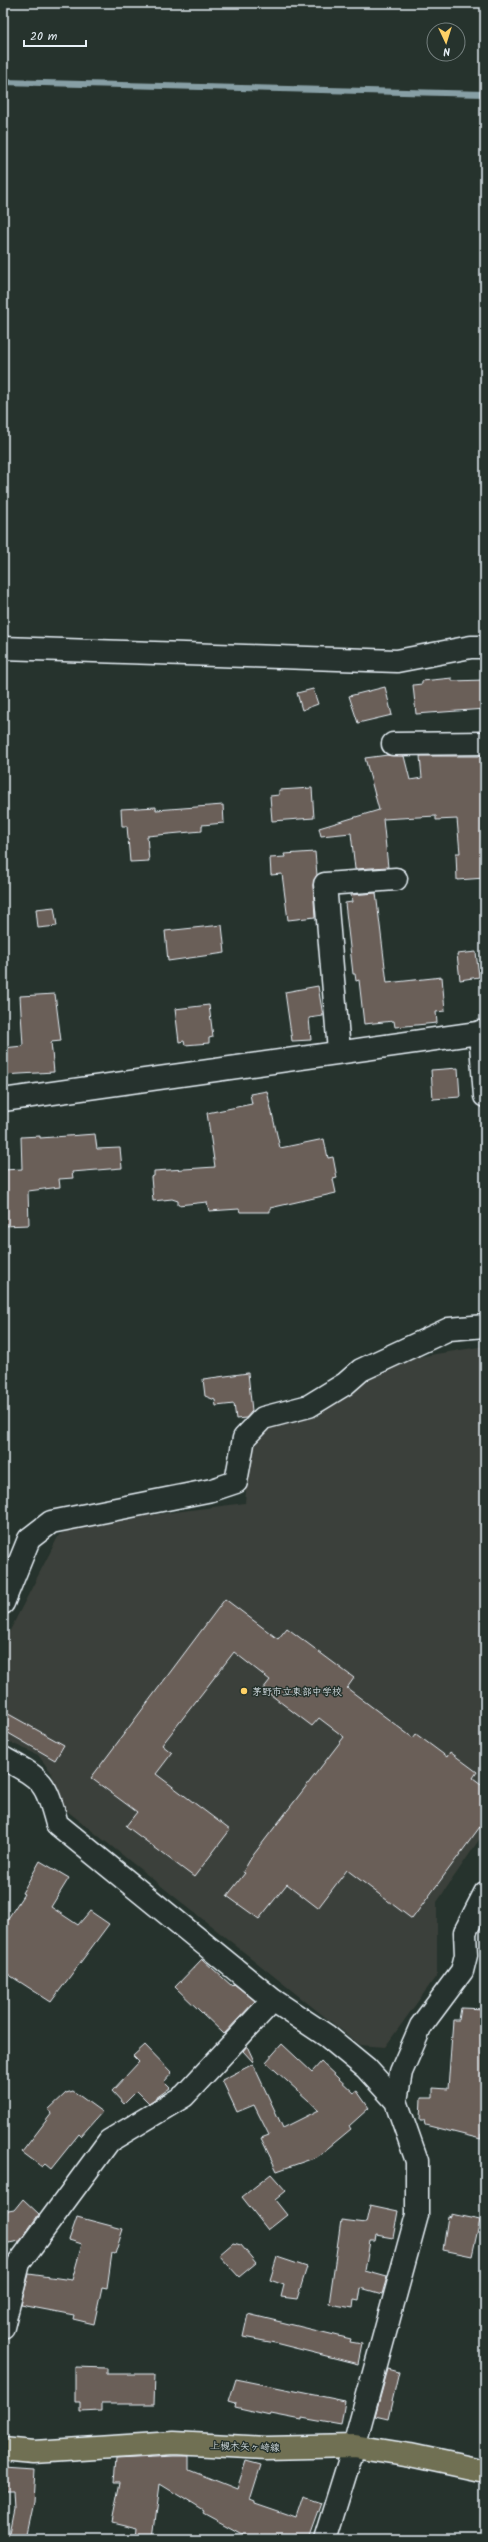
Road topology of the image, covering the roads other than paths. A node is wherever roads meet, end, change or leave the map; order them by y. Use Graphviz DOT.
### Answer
graph roads {
  1 [pos="485,647"];
  2 [pos="3,648"];
  3 [pos="485,743"];
  4 [pos="393,744"];
  5 [pos="396,879"];
  6 [pos="483,1032"];
  7 [pos="339,1051"];
  8 [pos="485,1096"];
  9 [pos="3,1100"];
  10 [pos="485,1326"];
  11 [pos="3,1603"];
  12 [pos="3,1758"];
  13 [pos="485,1895"];
  14 [pos="272,2000"];
  15 [pos="396,2101"];
  16 [pos="3,2328"];
  17 [pos="354,2446"];
  18 [pos="3,2449"];
  19 [pos="485,2471"];
  20 [pos="325,2539"];
  1 -- 2 [label="street"];
  3 -- 4 [label="street"];
  5 -- 7 [label="street"];
  6 -- 7 [label="street"];
  6 -- 8 [label="street"];
  7 -- 9 [label="street"];
  10 -- 11 [label="street"];
  12 -- 14 [label="street"];
  13 -- 15 [label="street"];
  14 -- 15 [label="street"];
  14 -- 16 [label="street"];
  15 -- 17 [label="street"];
  17 -- 18 [label="main road, 上槻木矢ヶ崎線"];
  17 -- 19 [label="main road, 上槻木矢ヶ崎線"];
  17 -- 20 [label="street"];
}
